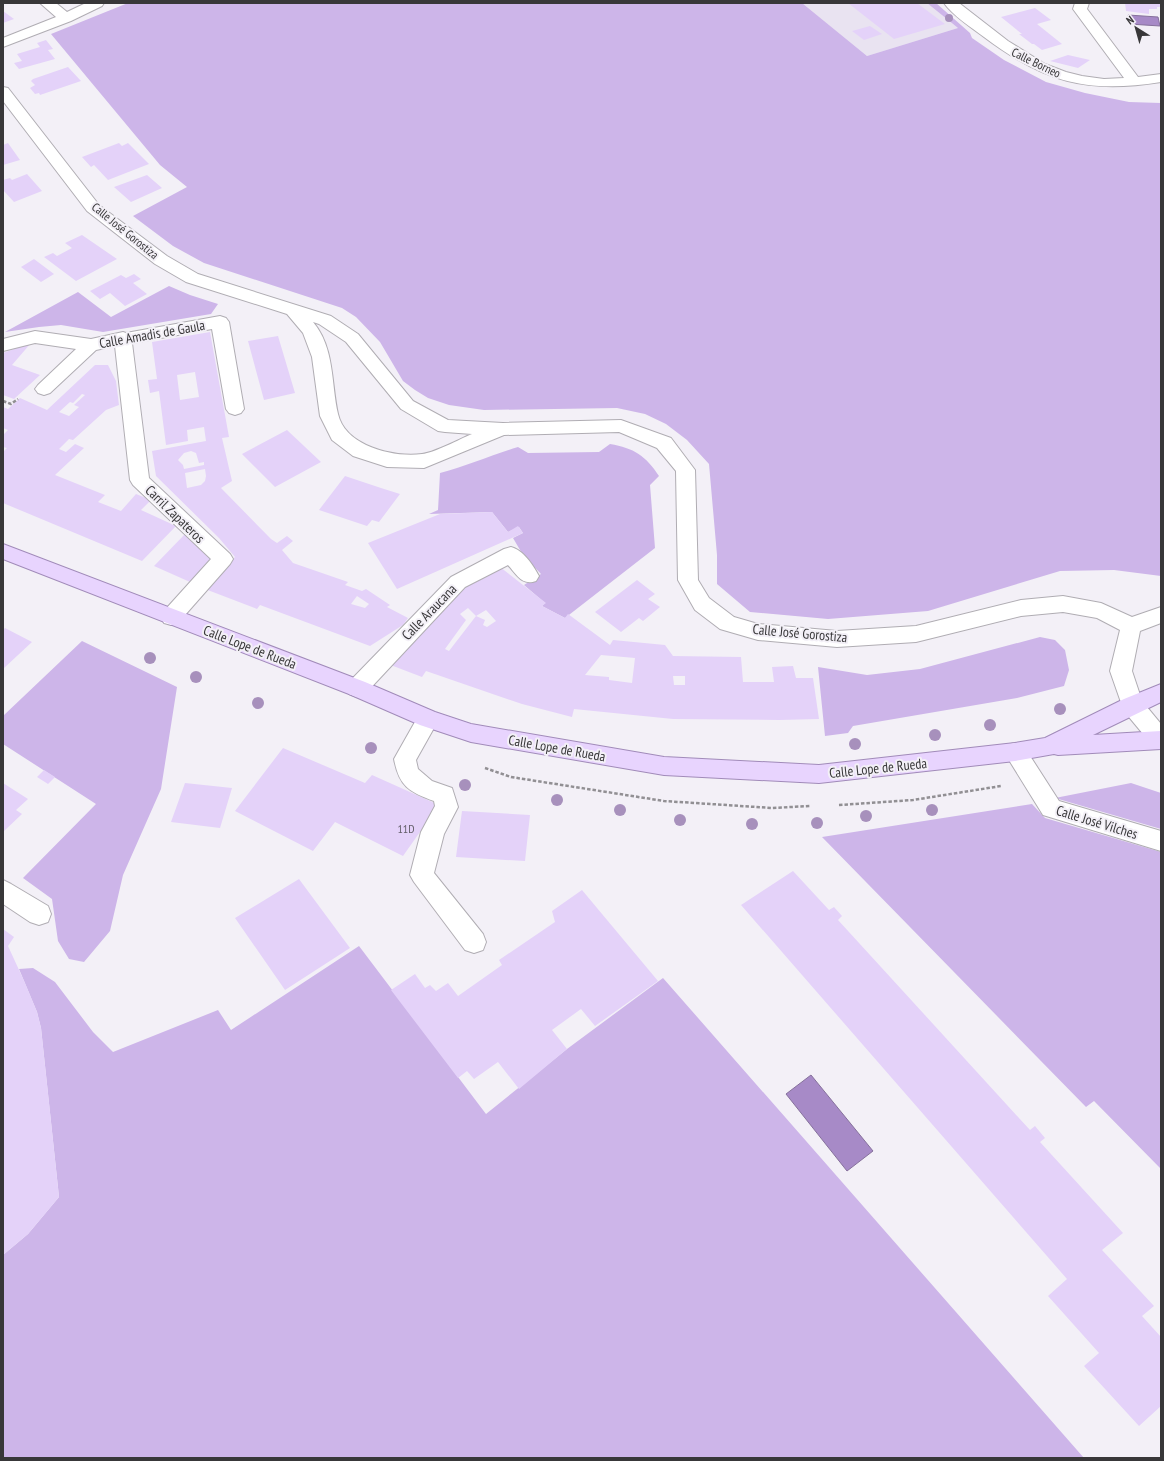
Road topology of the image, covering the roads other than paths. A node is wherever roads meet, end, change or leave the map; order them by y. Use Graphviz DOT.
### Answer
graph roads {
  1 [pos="47,3"];
  2 [pos="97,3"];
  3 [pos="951,3"];
  4 [pos="1082,3"];
  5 [pos="66,18"];
  6 [pos="3,43"];
  7 [pos="1161,78"];
  8 [pos="1134,82"];
  9 [pos="3,91"];
  10 [pos="292,309"];
  11 [pos="123,338"];
  12 [pos="3,345"];
  13 [pos="91,345"];
  14 [pos="44,389"];
  15 [pos="235,409"];
  16 [pos="503,429"];
  17 [pos="3,552"];
  18 [pos="529,576"];
  19 [pos="1161,615"];
  20 [pos="171,617"];
  21 [pos="1131,626"];
  22 [pos="357,688"];
  23 [pos="1161,693"];
  24 [pos="1132,705"];
  25 [pos="428,718"];
  26 [pos="1161,740"];
  27 [pos="1048,747"];
  28 [pos="1014,752"];
  29 [pos="1161,841"];
  30 [pos="3,891"];
  31 [pos="39,914"];
  32 [pos="474,942"];
  1 -- 5 [label="street"];
  2 -- 5 [label="street"];
  3 -- 8 [label="street, Calle Borneo"];
  4 -- 8 [label="street"];
  5 -- 6 [label="street"];
  7 -- 8 [label="street, Calle Borneo"];
  9 -- 10 [label="street, Calle José Gorostiza"];
  10 -- 16 [label="street, Calle José Gorostiza"];
  10 -- 16 [label="street, Calle José Gorostiza"];
  11 -- 13 [label="street, Calle Amadis de Gaula"];
  11 -- 15 [label="street, Calle Amadis de Gaula"];
  11 -- 20 [label="street, Carril Zapateros"];
  12 -- 13 [label="street, Calle Amadis de Gaula"];
  13 -- 14 [label="street, Calle Amadis de Gaula"];
  16 -- 21 [label="street, Calle José Gorostiza"];
  17 -- 20 [label="main road, Calle Lope de Rueda"];
  18 -- 22 [label="street, Calle Araucana"];
  19 -- 21 [label="street"];
  20 -- 22 [label="main road, Calle Lope de Rueda"];
  21 -- 24 [label="street"];
  22 -- 25 [label="main road, Calle Lope de Rueda"];
  23 -- 24 [label="main road, Calle Lope de Rueda"];
  24 -- 26 [label="street"];
  24 -- 27 [label="main road, Calle Lope de Rueda"];
  25 -- 28 [label="main road, Calle Lope de Rueda"];
  25 -- 32 [label="street"];
  26 -- 27 [label="main road"];
  27 -- 28 [label="main road, Calle Lope de Rueda"];
  28 -- 29 [label="street, Calle José Vilches"];
  30 -- 31 [label="street"];
}
